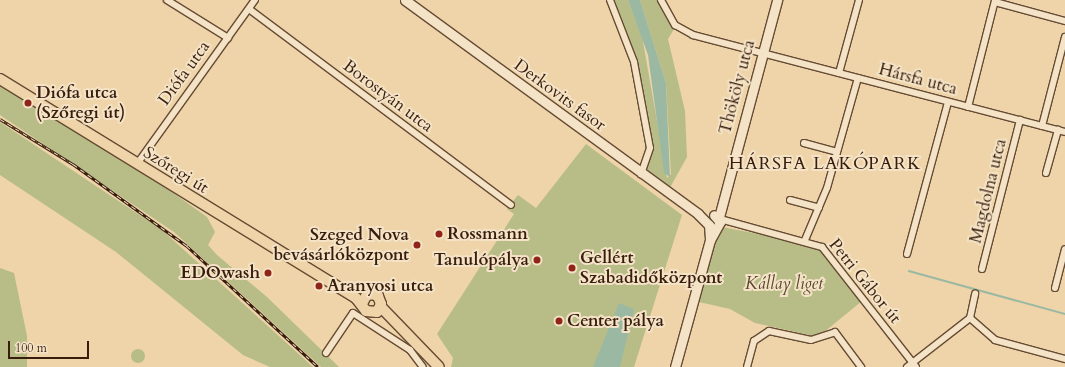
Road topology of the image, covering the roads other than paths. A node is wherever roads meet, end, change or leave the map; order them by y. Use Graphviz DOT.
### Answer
graph roads {
  1 [pos="167,0"];
  2 [pos="255,0"];
  3 [pos="405,0"];
  4 [pos="610,0"];
  5 [pos="662,0"];
  6 [pos="777,0"];
  7 [pos="859,0"];
  8 [pos="995,1"];
  9 [pos="249,9"];
  10 [pos="1065,20"];
  11 [pos="1065,37"];
  12 [pos="228,38"];
  13 [pos="763,53"];
  14 [pos="839,73"];
  15 [pos="858,78"];
  16 [pos="0,79"];
  17 [pos="948,102"];
  18 [pos="968,107"];
  19 [pos="1020,120"];
  20 [pos="1042,126"];
  21 [pos="1058,130"];
  22 [pos="1065,132"];
  23 [pos="804,143"];
  24 [pos="837,152"];
  25 [pos="136,164"];
  26 [pos="1046,173"];
  27 [pos="641,174"];
  28 [pos="790,200"];
  29 [pos="511,205"];
  30 [pos="819,208"];
  31 [pos="714,221"];
  32 [pos="805,240"];
  33 [pos="1065,249"];
  34 [pos="907,254"];
  35 [pos="982,268"];
  36 [pos="1055,288"];
  37 [pos="975,294"];
  38 [pos="364,300"];
  39 [pos="379,310"];
  40 [pos="970,318"];
  41 [pos="326,353"];
  42 [pos="1065,359"];
  43 [pos="860,365"];
  44 [pos="914,365"];
  45 [pos="423,367"];
  46 [pos="439,367"];
  47 [pos="675,367"];
  48 [pos="748,367"];
  49 [pos="852,367"];
  50 [pos="907,367"];
  1 -- 12 [label="street"];
  2 -- 9 [label="street, Diófa utca"];
  3 -- 27 [label="street, Derkovits fasor"];
  4 -- 27 [label="street"];
  5 -- 13 [label="street, Hársfa utca"];
  6 -- 13 [label="street, Thököly utca"];
  7 -- 14 [label="street"];
  8 -- 10 [label="street"];
  8 -- 18 [label="street"];
  9 -- 12 [label="street, Diófa utca"];
  9 -- 29 [label="street, Borostyán utca"];
  11 -- 20 [label="street"];
  12 -- 25 [label="street, Diófa utca"];
  13 -- 14 [label="street, Hársfa utca"];
  13 -- 31 [label="street, Thököly utca"];
  14 -- 15 [label="street, Hársfa utca"];
  15 -- 17 [label="street, Hársfa utca"];
  15 -- 24 [label="street"];
  16 -- 25 [label="main road, Szőregi út"];
  17 -- 18 [label="street, Hársfa utca"];
  17 -- 34 [label="street"];
  18 -- 19 [label="street, Hársfa utca"];
  19 -- 20 [label="street, Hársfa utca"];
  19 -- 35 [label="street, Magdolna utca"];
  20 -- 21 [label="street, Hársfa utca"];
  21 -- 22 [label="street, Hársfa utca"];
  21 -- 26 [label="street"];
  23 -- 24 [label="street"];
  24 -- 30 [label="street"];
  25 -- 38 [label="main road, Szőregi út"];
  27 -- 31 [label="street, Derkovits fasor"];
  28 -- 30 [label="street"];
  30 -- 32 [label="street"];
  31 -- 32 [label="street, Petri Gábor út"];
  31 -- 47 [label="street"];
  32 -- 44 [label="street, Petri Gábor út"];
  33 -- 36 [label="street"];
  37 -- 40 [label="street"];
  38 -- 39 [label="main road, Szőregi út"];
  38 -- 39 [label="main road, Szőregi út"];
  39 -- 46 [label="main road, Szőregi út"];
  40 -- 42 [label="street"];
  40 -- 44 [label="street"];
  41 -- 45 [label="street"];
  43 -- 48 [label="street"];
  43 -- 49 [label="street"];
  44 -- 50 [label="street"];
}
